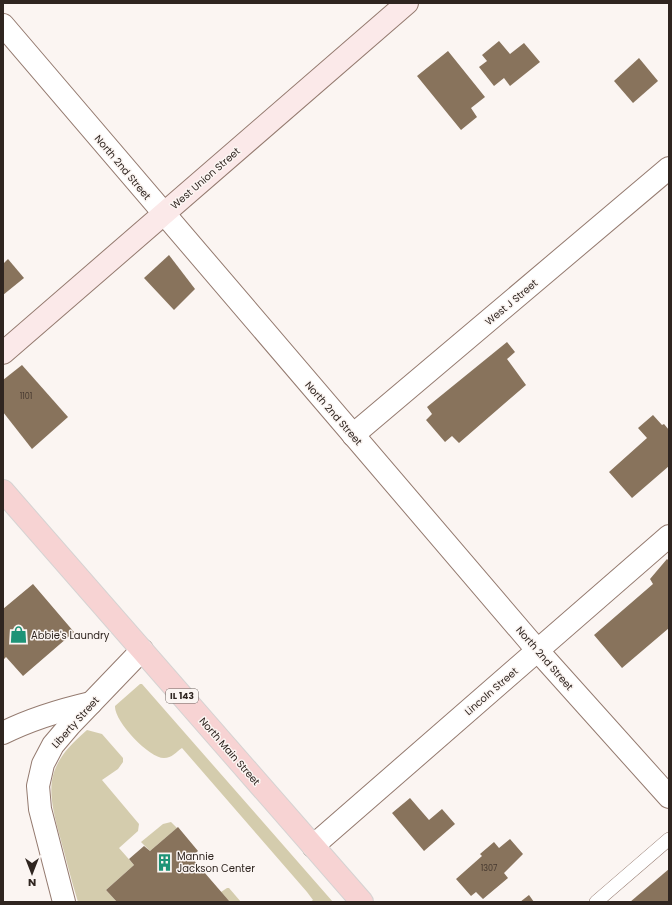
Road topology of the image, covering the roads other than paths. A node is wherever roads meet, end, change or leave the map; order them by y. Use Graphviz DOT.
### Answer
graph roads {
  1 [pos="407,3"];
  2 [pos="3,25"];
  3 [pos="669,168"];
  4 [pos="163,214"];
  5 [pos="3,353"];
  6 [pos="353,435"];
  7 [pos="3,491"];
  8 [pos="669,536"];
  9 [pos="142,650"];
  10 [pos="538,651"];
  11 [pos="91,703"];
  12 [pos="3,733"];
  13 [pos="669,797"];
  14 [pos="669,839"];
  15 [pos="313,846"];
  16 [pos="64,902"];
  17 [pos="362,902"];
  18 [pos="596,902"];
  1 -- 4 [label="street, West Union Street"];
  2 -- 4 [label="street, North 2nd Street"];
  3 -- 6 [label="street, West J Street"];
  4 -- 5 [label="street, West Union Street"];
  4 -- 6 [label="street, North 2nd Street"];
  6 -- 10 [label="street, North 2nd Street"];
  7 -- 9 [label="main road, North Main Street / IL 143"];
  8 -- 10 [label="street, Lincoln Street"];
  9 -- 11 [label="street, Liberty Street"];
  9 -- 15 [label="main road, North Main Street / IL 143"];
  10 -- 13 [label="street, North 2nd Street"];
  10 -- 15 [label="street, Lincoln Street"];
  11 -- 12 [label="street"];
  11 -- 16 [label="street, Liberty Street"];
  14 -- 18 [label="lane"];
  15 -- 17 [label="main road, North Main Street / IL 143"];
}
